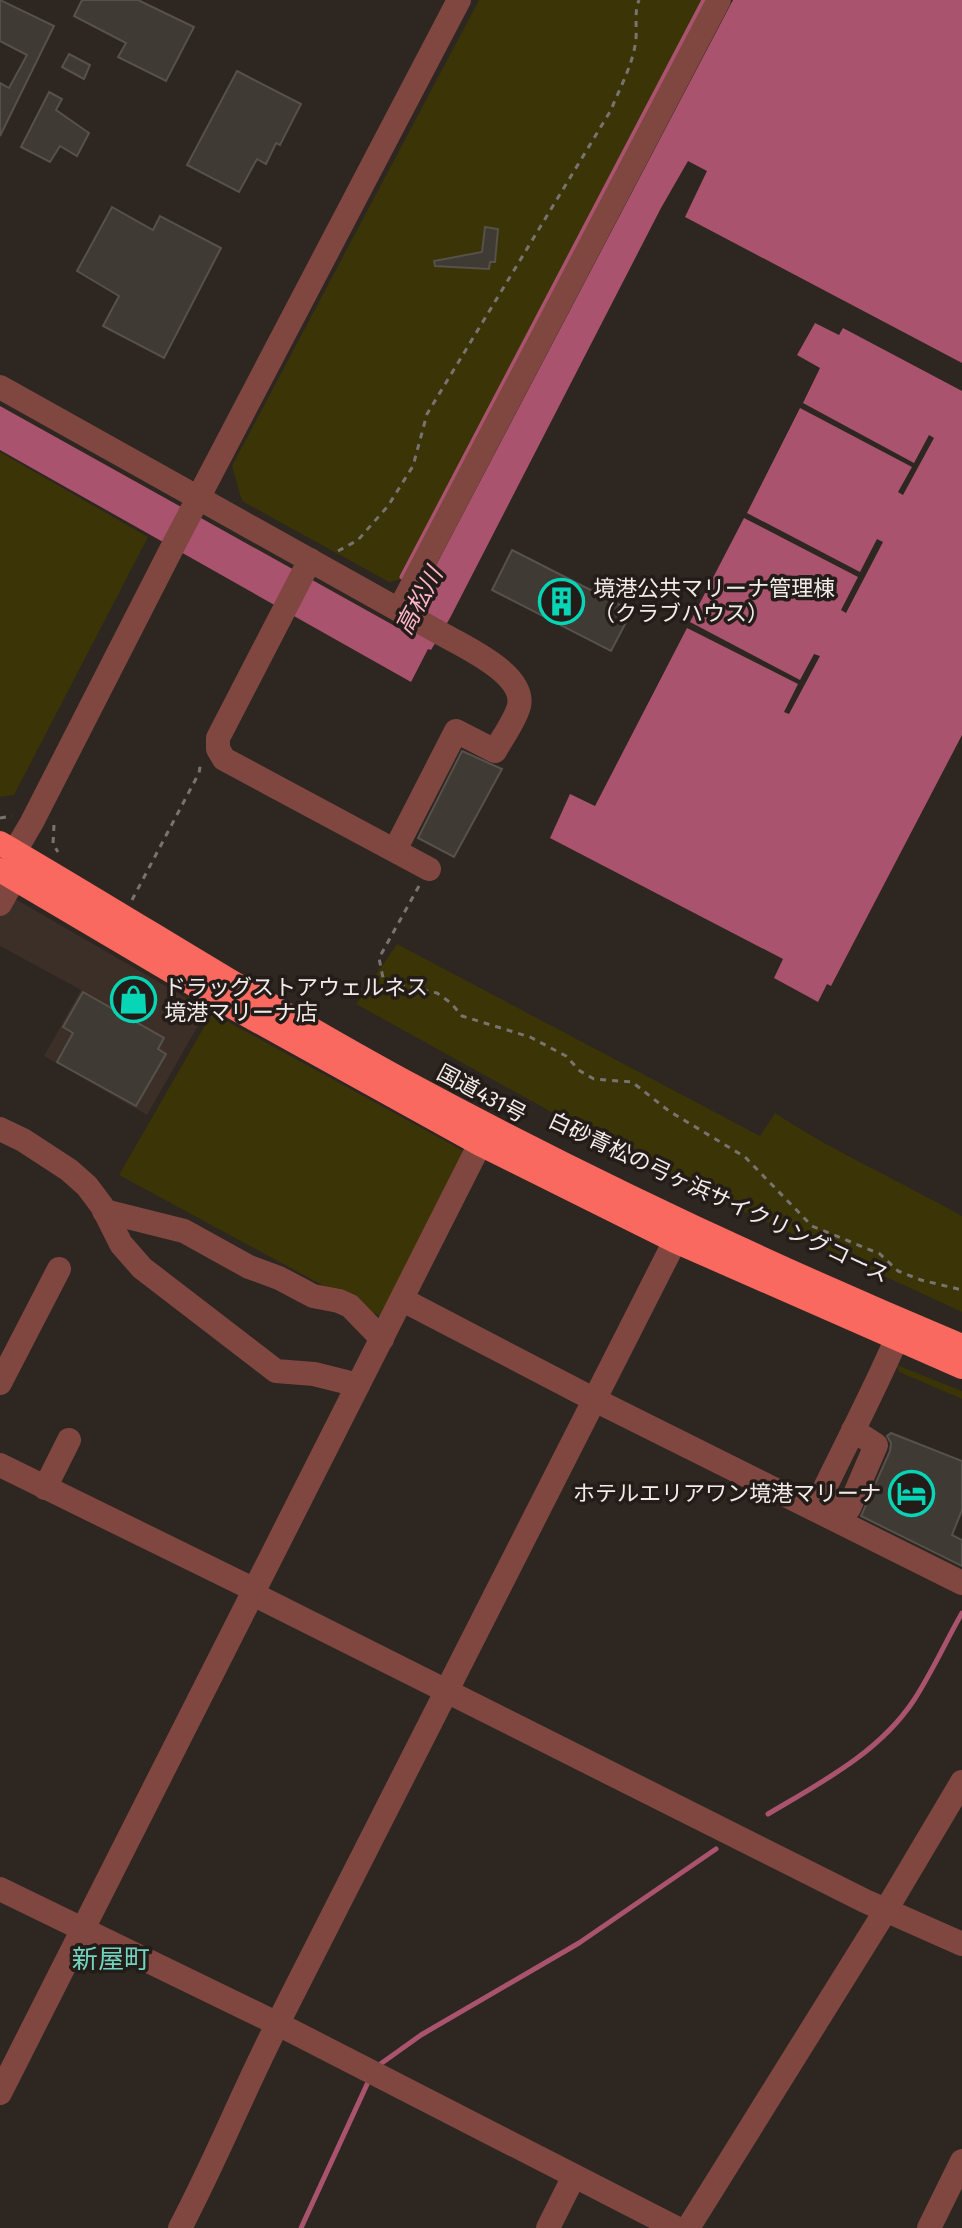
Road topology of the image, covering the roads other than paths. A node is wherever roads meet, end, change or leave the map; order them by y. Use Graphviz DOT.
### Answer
graph roads {
  1 [pos="459,0"];
  2 [pos="719,0"];
  3 [pos="0,387"];
  4 [pos="194,506"];
  5 [pos="314,564"];
  6 [pos="403,613"];
  7 [pos="395,850"];
  8 [pos="10,862"];
  9 [pos="429,869"];
  10 [pos="0,904"];
  11 [pos="0,1129"];
  12 [pos="484,1135"];
  13 [pos="104,1211"];
  14 [pos="675,1241"];
  15 [pos="59,1269"];
  16 [pos="403,1300"];
  17 [pos="382,1339"];
  18 [pos="896,1340"];
  19 [pos="962,1346"];
  20 [pos="962,1367"];
  21 [pos="0,1383"];
  22 [pos="358,1385"];
  23 [pos="593,1399"];
  24 [pos="853,1430"];
  25 [pos="69,1440"];
  26 [pos="0,1465"];
  27 [pos="45,1488"];
  28 [pos="962,1583"];
  29 [pos="254,1592"];
  30 [pos="446,1690"];
  31 [pos="962,1782"];
  32 [pos="0,1889"];
  33 [pos="886,1910"];
  34 [pos="83,1929"];
  35 [pos="962,1944"];
  36 [pos="278,2024"];
  37 [pos="0,2093"];
  38 [pos="962,2161"];
  39 [pos="574,2176"];
  40 [pos="180,2228"];
  41 [pos="548,2228"];
  42 [pos="676,2228"];
  43 [pos="688,2228"];
  44 [pos="929,2228"];
  1 -- 4 [label="street"];
  2 -- 6 [label="street"];
  3 -- 4 [label="street"];
  4 -- 5 [label="street"];
  4 -- 8 [label="street"];
  5 -- 6 [label="street"];
  5 -- 7 [label="street"];
  6 -- 7 [label="street"];
  7 -- 9 [label="street"];
  8 -- 10 [label="street"];
  8 -- 12 [label="highway, 国道431号"];
  11 -- 13 [label="street"];
  12 -- 14 [label="highway, 国道431号"];
  12 -- 16 [label="street"];
  12 -- 19 [label="highway, 国道431号"];
  13 -- 17 [label="street"];
  13 -- 22 [label="street"];
  14 -- 18 [label="highway, 国道431号"];
  14 -- 23 [label="street"];
  15 -- 21 [label="street"];
  16 -- 17 [label="street"];
  16 -- 23 [label="street"];
  17 -- 22 [label="street"];
  18 -- 20 [label="highway, 国道431号"];
  18 -- 24 [label="street"];
  22 -- 29 [label="street"];
  23 -- 28 [label="street"];
  23 -- 30 [label="street"];
  25 -- 27 [label="street"];
  26 -- 27 [label="street"];
  27 -- 29 [label="street"];
  29 -- 30 [label="street"];
  29 -- 34 [label="street"];
  30 -- 33 [label="street"];
  30 -- 36 [label="street"];
  31 -- 33 [label="street"];
  32 -- 34 [label="street"];
  33 -- 35 [label="street"];
  33 -- 43 [label="street"];
  34 -- 36 [label="street"];
  34 -- 37 [label="street"];
  36 -- 39 [label="street"];
  36 -- 40 [label="street"];
  38 -- 44 [label="street"];
  39 -- 41 [label="street"];
  39 -- 42 [label="street"];
}
